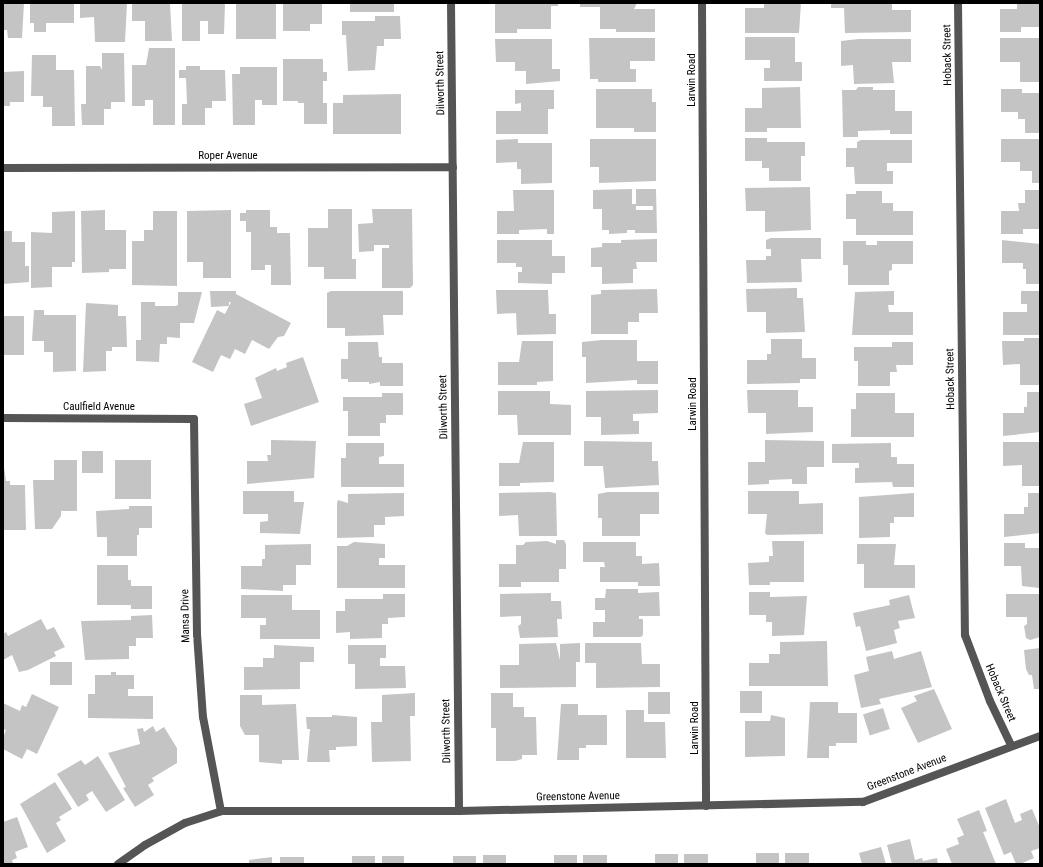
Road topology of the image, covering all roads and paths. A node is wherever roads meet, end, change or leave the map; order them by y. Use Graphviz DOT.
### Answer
graph roads {
  1 [pos="451,3"];
  2 [pos="702,3"];
  3 [pos="958,3"];
  4 [pos="453,167"];
  5 [pos="3,168"];
  6 [pos="3,418"];
  7 [pos="194,419"];
  8 [pos="1040,736"];
  9 [pos="1011,745"];
  10 [pos="706,806"];
  11 [pos="221,811"];
  12 [pos="459,811"];
  13 [pos="118,864"];
  1 -- 4 [label="street, Dilworth Street"];
  2 -- 10 [label="street, Larwin Road"];
  3 -- 9 [label="street, Hoback Street"];
  4 -- 5 [label="street, Roper Avenue"];
  4 -- 12 [label="street, Dilworth Street"];
  6 -- 7 [label="street, Caulfield Avenue"];
  7 -- 11 [label="street, Mansa Drive"];
  8 -- 9 [label="street, Greenstone Avenue"];
  9 -- 10 [label="street, Greenstone Avenue"];
  10 -- 12 [label="street, Greenstone Avenue"];
  11 -- 12 [label="street, Greenstone Avenue"];
  11 -- 13 [label="street, Greenstone Avenue"];
}
